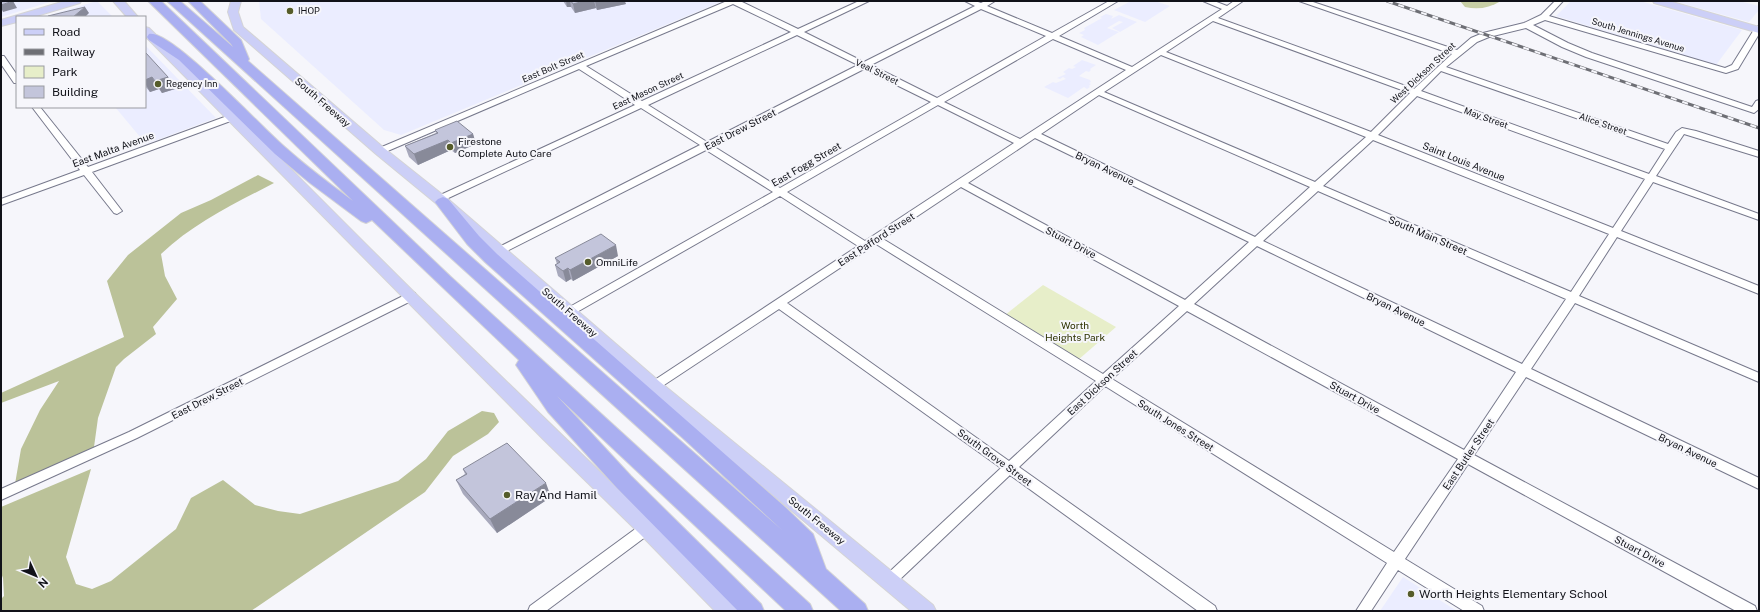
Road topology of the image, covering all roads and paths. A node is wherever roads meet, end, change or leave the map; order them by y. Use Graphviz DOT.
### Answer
graph roads {
  1 [pos="76,1"];
  2 [pos="118,1"];
  3 [pos="154,1"];
  4 [pos="173,1"];
  5 [pos="194,1"];
  6 [pos="236,1"];
  7 [pos="733,1"];
  8 [pos="866,1"];
  9 [pos="969,1"];
  10 [pos="991,1"];
  11 [pos="1114,1"];
  12 [pos="1206,1"];
  13 [pos="1239,1"];
  14 [pos="1303,1"];
  15 [pos="1559,1"];
  16 [pos="1658,1"];
  17 [pos="981,6"];
  18 [pos="1227,8"];
  19 [pos="25,16"];
  20 [pos="132,16"];
  21 [pos="1544,17"];
  22 [pos="16,18"];
  23 [pos="1212,18"];
  24 [pos="1,23"];
  25 [pos="1527,25"];
  26 [pos="1759,29"];
  27 [pos="149,33"];
  28 [pos="797,33"];
  29 [pos="1053,36"];
  30 [pos="1160,52"];
  31 [pos="1458,53"];
  32 [pos="1,58"];
  33 [pos="16,66"];
  34 [pos="246,66"];
  35 [pos="580,66"];
  36 [pos="864,66"];
  37 [pos="1440,68"];
  38 [pos="4,70"];
  39 [pos="1133,70"];
  40 [pos="16,80"];
  41 [pos="1098,92"];
  42 [pos="1416,92"];
  43 [pos="938,102"];
  44 [pos="1759,103"];
  45 [pos="642,105"];
  46 [pos="37,108"];
  47 [pos="233,117"];
  48 [pos="1034,134"];
  49 [pos="1372,136"];
  50 [pos="1021,143"];
  51 [pos="707,146"];
  52 [pos="1671,148"];
  53 [pos="380,151"];
  54 [pos="1759,154"];
  55 [pos="85,171"];
  56 [pos="1651,178"];
  57 [pos="961,183"];
  58 [pos="1316,186"];
  59 [pos="780,192"];
  60 [pos="441,201"];
  61 [pos="1,202"];
  62 [pos="117,211"];
  63 [pos="1759,217"];
  64 [pos="1615,233"];
  65 [pos="876,239"];
  66 [pos="1255,242"];
  67 [pos="865,246"];
  68 [pos="499,251"];
  69 [pos="421,258"];
  70 [pos="1759,290"];
  71 [pos="411,296"];
  72 [pos="1573,297"];
  73 [pos="779,303"];
  74 [pos="1186,305"];
  75 [pos="570,312"];
  76 [pos="504,336"];
  77 [pos="1524,370"];
  78 [pos="1759,378"];
  79 [pos="1104,380"];
  80 [pos="654,386"];
  81 [pos="1466,457"];
  82 [pos="1010,468"];
  83 [pos="1759,484"];
  84 [pos="1,495"];
  85 [pos="647,528"];
  86 [pos="1396,561"];
  87 [pos="817,575"];
  88 [pos="890,580"];
  89 [pos="535,611"];
  90 [pos="728,611"];
  91 [pos="753,611"];
  92 [pos="802,611"];
  93 [pos="857,611"];
  94 [pos="926,611"];
  95 [pos="1210,611"];
  96 [pos="1363,611"];
  97 [pos="1477,611"];
  98 [pos="1750,611"];
  1 -- 19 [label="main road"];
  2 -- 20 [label="main road"];
  3 -- 69 [label="highway"];
  4 -- 34 [label="highway"];
  5 -- 34 [label="highway"];
  6 -- 53 [label="main road, South Freeway"];
  7 -- 28 [label="street, Veal Street"];
  7 -- 35 [label="street, East Bolt Street"];
  8 -- 28 [label="street, East Mason Street"];
  9 -- 17 [label="street"];
  10 -- 17 [label="street, East Drew Street"];
  11 -- 29 [label="street, East Fogg Street"];
  12 -- 18 [label="street"];
  13 -- 18 [label="street, East Pafford Street"];
  14 -- 31 [label="street"];
  15 -- 21 [label="street, West Dickson Street"];
  16 -- 26 [label="main road"];
  17 -- 29 [label="street"];
  17 -- 36 [label="street, East Drew Street"];
  18 -- 23 [label="street, East Pafford Street"];
  21 -- 25 [label="street, West Dickson Street"];
  21 -- 26 [label="street, South Jennings Avenue"];
  22 -- 24 [label="main road"];
  23 -- 30 [label="street, East Pafford Street"];
  23 -- 42 [label="street, May Street"];
  25 -- 31 [label="street, West Dickson Street"];
  25 -- 44 [label="street"];
  27 -- 47 [label="main road"];
  27 -- 69 [label="highway"];
  28 -- 36 [label="street, Veal Street"];
  28 -- 45 [label="street, East Mason Street"];
  29 -- 39 [label="street"];
  29 -- 43 [label="street, East Fogg Street"];
  30 -- 39 [label="street, East Pafford Street"];
  30 -- 49 [label="street, Saint Louis Avenue"];
  31 -- 37 [label="street, West Dickson Street"];
  32 -- 38 [label="street"];
  33 -- 38 [label="street"];
  34 -- 87 [label="highway"];
  35 -- 45 [label="street"];
  35 -- 53 [label="street, East Bolt Street"];
  36 -- 43 [label="street, Veal Street"];
  36 -- 51 [label="street, East Drew Street"];
  37 -- 42 [label="street, West Dickson Street"];
  37 -- 52 [label="street, Alice Street"];
  38 -- 40 [label="street"];
  39 -- 41 [label="street, East Pafford Street"];
  41 -- 48 [label="street, East Pafford Street"];
  41 -- 58 [label="street, South Main Street"];
  42 -- 49 [label="street, West Dickson Street"];
  42 -- 56 [label="street, May Street"];
  43 -- 50 [label="street, Veal Street"];
  43 -- 59 [label="street, East Fogg Street"];
  45 -- 51 [label="street"];
  45 -- 60 [label="street, East Mason Street"];
  46 -- 55 [label="street"];
  47 -- 55 [label="street, East Malta Avenue"];
  47 -- 71 [label="main road"];
  48 -- 50 [label="street, East Pafford Street"];
  48 -- 66 [label="street, Bryan Avenue"];
  49 -- 58 [label="street, West Dickson Street"];
  49 -- 64 [label="street, Saint Louis Avenue"];
  50 -- 57 [label="street, East Pafford Street"];
  51 -- 59 [label="street"];
  51 -- 68 [label="street, East Drew Street"];
  52 -- 54 [label="street"];
  52 -- 56 [label="street, East Butler Street"];
  53 -- 60 [label="main road, South Freeway"];
  55 -- 61 [label="street, East Malta Avenue"];
  55 -- 62 [label="street"];
  56 -- 63 [label="street, May Street"];
  56 -- 64 [label="street, East Butler Street"];
  57 -- 65 [label="street, East Pafford Street"];
  57 -- 74 [label="street, Stuart Drive"];
  58 -- 66 [label="street, East Dickson Street"];
  58 -- 72 [label="street, South Main Street"];
  59 -- 67 [label="street"];
  59 -- 75 [label="street, East Fogg Street"];
  60 -- 68 [label="main road, South Freeway"];
  60 -- 87 [label="highway"];
  64 -- 70 [label="street, Saint Louis Avenue"];
  64 -- 72 [label="street, East Butler Street"];
  65 -- 67 [label="street, East Pafford Street"];
  65 -- 79 [label="street, South Jones Street"];
  66 -- 74 [label="street, East Dickson Street"];
  66 -- 77 [label="street, Bryan Avenue"];
  67 -- 73 [label="street, East Pafford Street"];
  68 -- 75 [label="main road, South Freeway"];
  69 -- 76 [label="highway"];
  71 -- 84 [label="street, East Drew Street"];
  71 -- 85 [label="main road"];
  72 -- 77 [label="street, East Butler Street"];
  72 -- 78 [label="street, South Main Street"];
  73 -- 80 [label="street, East Pafford Street"];
  73 -- 82 [label="street, South Grove Street"];
  74 -- 79 [label="street, East Dickson Street"];
  74 -- 81 [label="street, Stuart Drive"];
  75 -- 80 [label="main road, South Freeway"];
  76 -- 91 [label="highway"];
  76 -- 92 [label="highway"];
  77 -- 81 [label="street, East Butler Street"];
  77 -- 83 [label="street, Bryan Avenue"];
  79 -- 82 [label="street, East Dickson Street"];
  79 -- 86 [label="street, South Jones Street"];
  80 -- 88 [label="main road, South Freeway"];
  81 -- 86 [label="street, East Butler Street"];
  81 -- 98 [label="street, Stuart Drive"];
  82 -- 88 [label="street, East Dickson Street"];
  82 -- 95 [label="street, South Grove Street"];
  85 -- 89 [label="street"];
  85 -- 90 [label="main road"];
  86 -- 96 [label="street, East Butler Street"];
  86 -- 97 [label="street, South Jones Street"];
  87 -- 93 [label="highway"];
  88 -- 94 [label="main road, South Freeway"];
}
